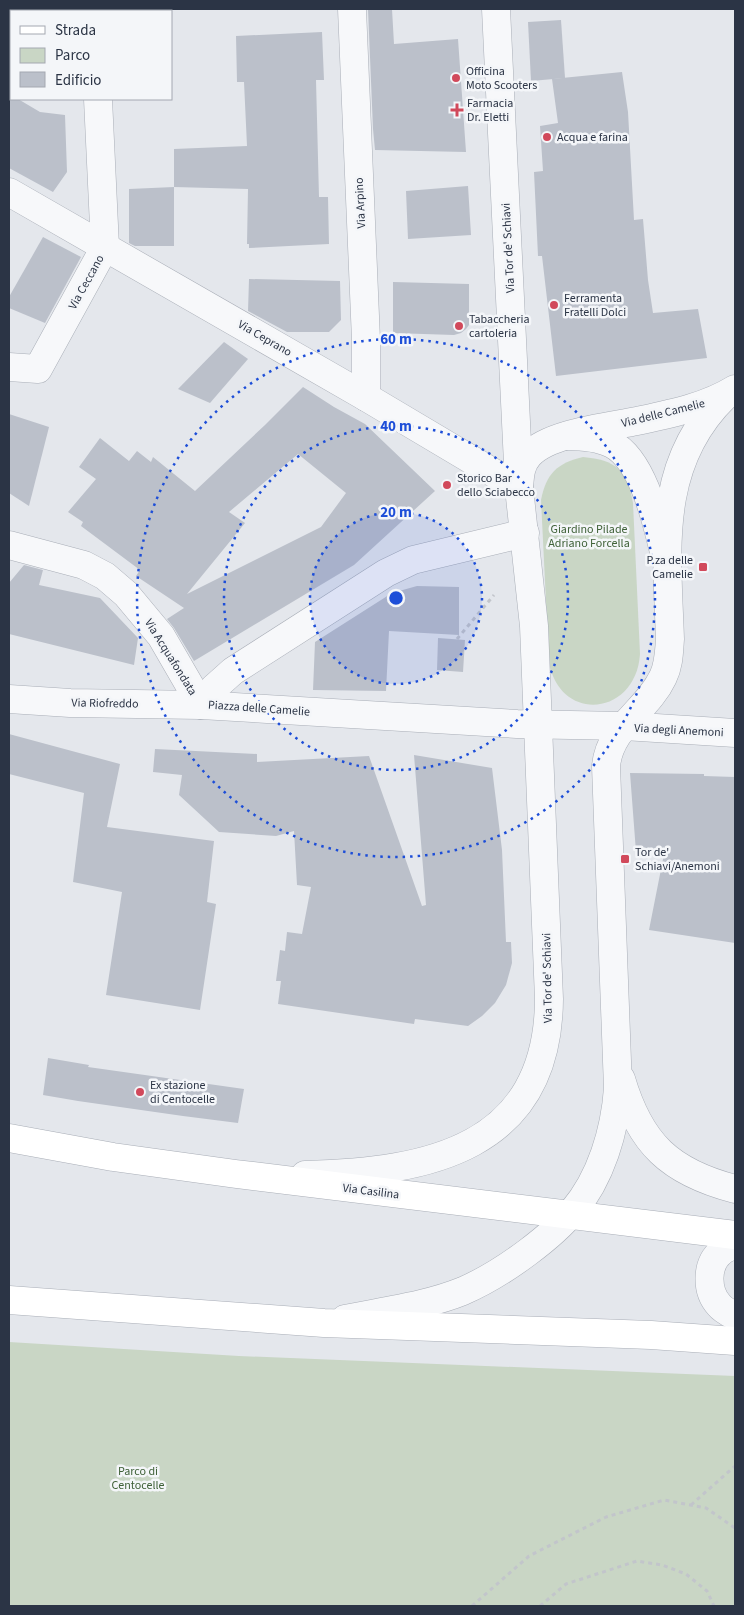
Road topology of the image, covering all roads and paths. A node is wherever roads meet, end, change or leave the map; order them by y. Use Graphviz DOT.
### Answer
graph roads {
  1 [pos="352,9"];
  2 [pos="496,9"];
  3 [pos="98,100"];
  4 [pos="9,192"];
  5 [pos="105,247"];
  6 [pos="9,367"];
  7 [pos="731,392"];
  8 [pos="366,397"];
  9 [pos="567,436"];
  10 [pos="519,488"];
  11 [pos="525,533"];
  12 [pos="9,545"];
  13 [pos="667,562"];
  14 [pos="494,594"];
  15 [pos="457,639"];
  16 [pos="9,699"];
  17 [pos="201,704"];
  18 [pos="539,725"];
  19 [pos="624,726"];
  20 [pos="735,733"];
  21 [pos="618,1056"];
  22 [pos="9,1138"];
  23 [pos="236,1174"];
  24 [pos="735,1189"];
  25 [pos="569,1216"];
  26 [pos="735,1235"];
  27 [pos="735,1245"];
  28 [pos="9,1300"];
  29 [pos="735,1316"];
  30 [pos="324,1323"];
  31 [pos="735,1341"];
  32 [pos="735,1466"];
  33 [pos="691,1505"];
  34 [pos="735,1528"];
  35 [pos="472,1606"];
  36 [pos="540,1606"];
  37 [pos="714,1606"];
  1 -- 8 [label="street, Via Arpino"];
  2 -- 10 [label="street, Via Tor de' Schiavi"];
  3 -- 5 [label="street, Via Ceccano"];
  4 -- 5 [label="street, Via Ceprano"];
  5 -- 6 [label="street, Via Ceccano"];
  5 -- 8 [label="street, Via Ceprano"];
  7 -- 9 [label="street, Via delle Camelie"];
  7 -- 13 [label="street, Via delle Camelie"];
  8 -- 10 [label="street, Via Ceprano"];
  9 -- 10 [label="street"];
  9 -- 13 [label="street"];
  10 -- 11 [label="street"];
  11 -- 17 [label="street, Piazza delle Camelie"];
  11 -- 18 [label="street"];
  12 -- 17 [label="street, Via Acquafondata"];
  13 -- 19 [label="street"];
  14 -- 15 [label="path"];
  16 -- 17 [label="street, Via Riofreddo"];
  17 -- 18 [label="street, Piazza delle Camelie"];
  18 -- 19 [label="street, Piazza delle Camelie"];
  18 -- 23 [label="street, Via Tor de' Schiavi"];
  19 -- 20 [label="street, Via degli Anemoni"];
  19 -- 21 [label="street"];
  21 -- 24 [label="street"];
  21 -- 25 [label="street"];
  22 -- 23 [label="main road, Via Casilina"];
  23 -- 25 [label="main road, Via Casilina"];
  25 -- 26 [label="main road, Via Casilina"];
  25 -- 30 [label="street"];
  27 -- 29 [label="street"];
  28 -- 30 [label="main road"];
  30 -- 31 [label="main road"];
  32 -- 33 [label="path"];
  33 -- 34 [label="path"];
  33 -- 35 [label="path"];
  36 -- 37 [label="path"];
}
